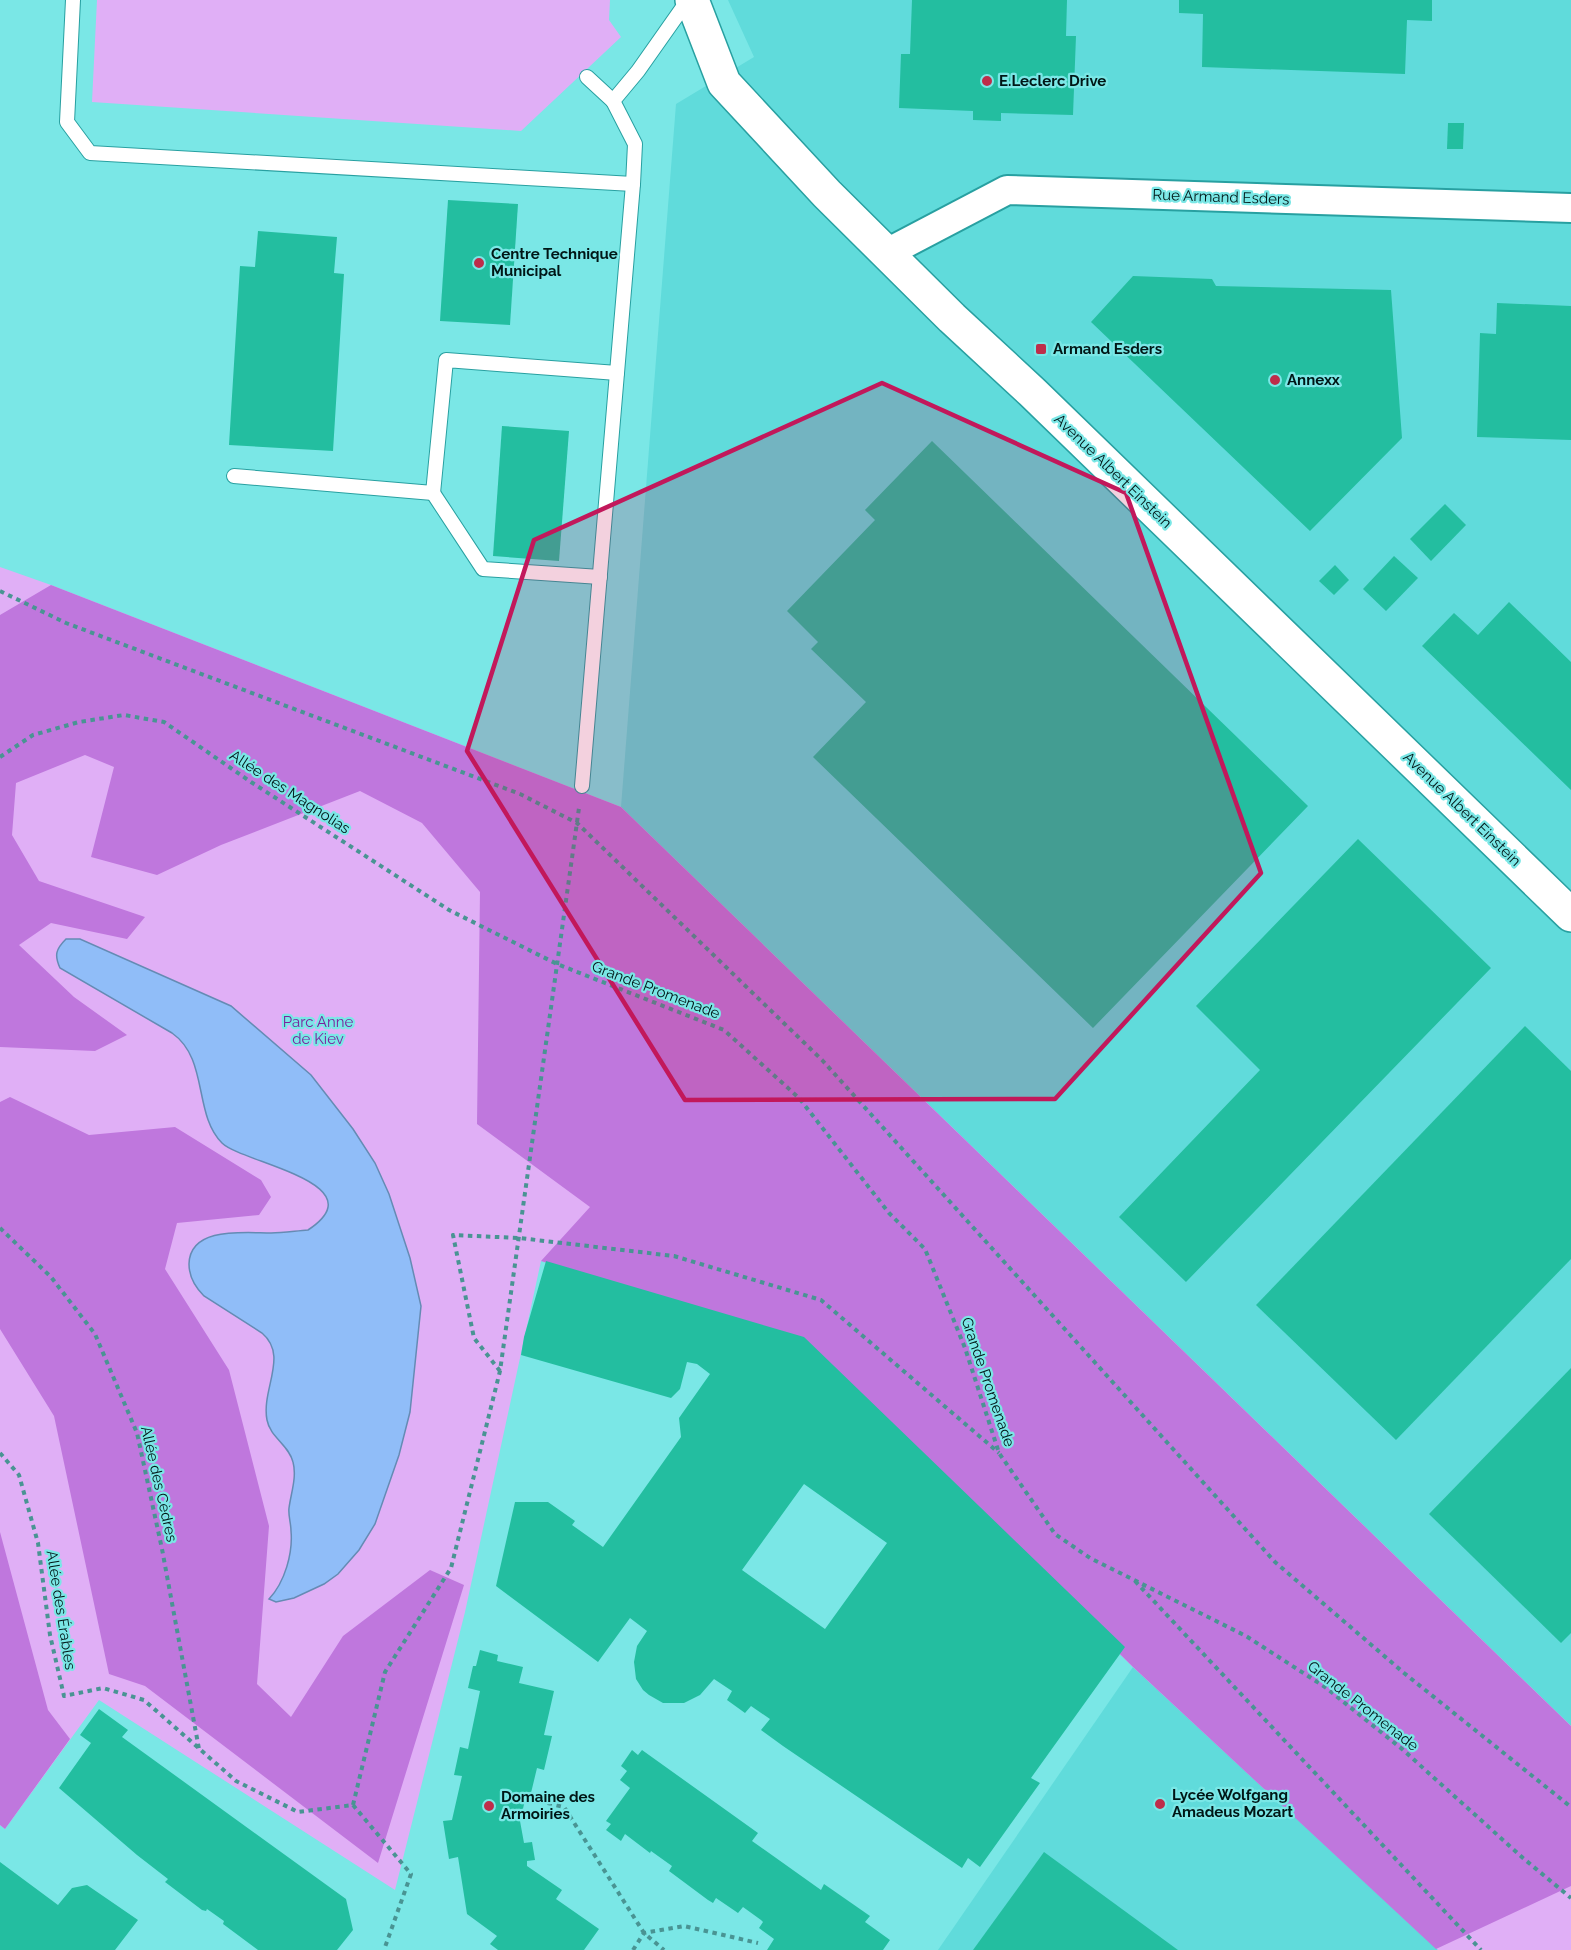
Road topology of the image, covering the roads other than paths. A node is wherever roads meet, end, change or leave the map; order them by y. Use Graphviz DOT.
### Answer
graph roads {
  1 [pos="73,0"];
  2 [pos="690,0"];
  3 [pos="587,76"];
  4 [pos="613,101"];
  5 [pos="633,184"];
  6 [pos="1571,208"];
  7 [pos="887,253"];
  8 [pos="617,373"];
  9 [pos="234,476"];
  10 [pos="434,493"];
  11 [pos="600,577"];
  12 [pos="582,786"];
  13 [pos="1571,915"];
  1 -- 5 [label="lane"];
  2 -- 4 [label="lane"];
  2 -- 7 [label="street, Avenue Albert Einstein"];
  3 -- 4 [label="lane"];
  4 -- 5 [label="lane"];
  5 -- 8 [label="lane"];
  6 -- 7 [label="street, Rue Armand Esders"];
  7 -- 13 [label="street, Avenue Albert Einstein"];
  8 -- 10 [label="lane"];
  8 -- 11 [label="lane"];
  9 -- 10 [label="lane"];
  10 -- 11 [label="lane"];
  11 -- 12 [label="lane"];
}
